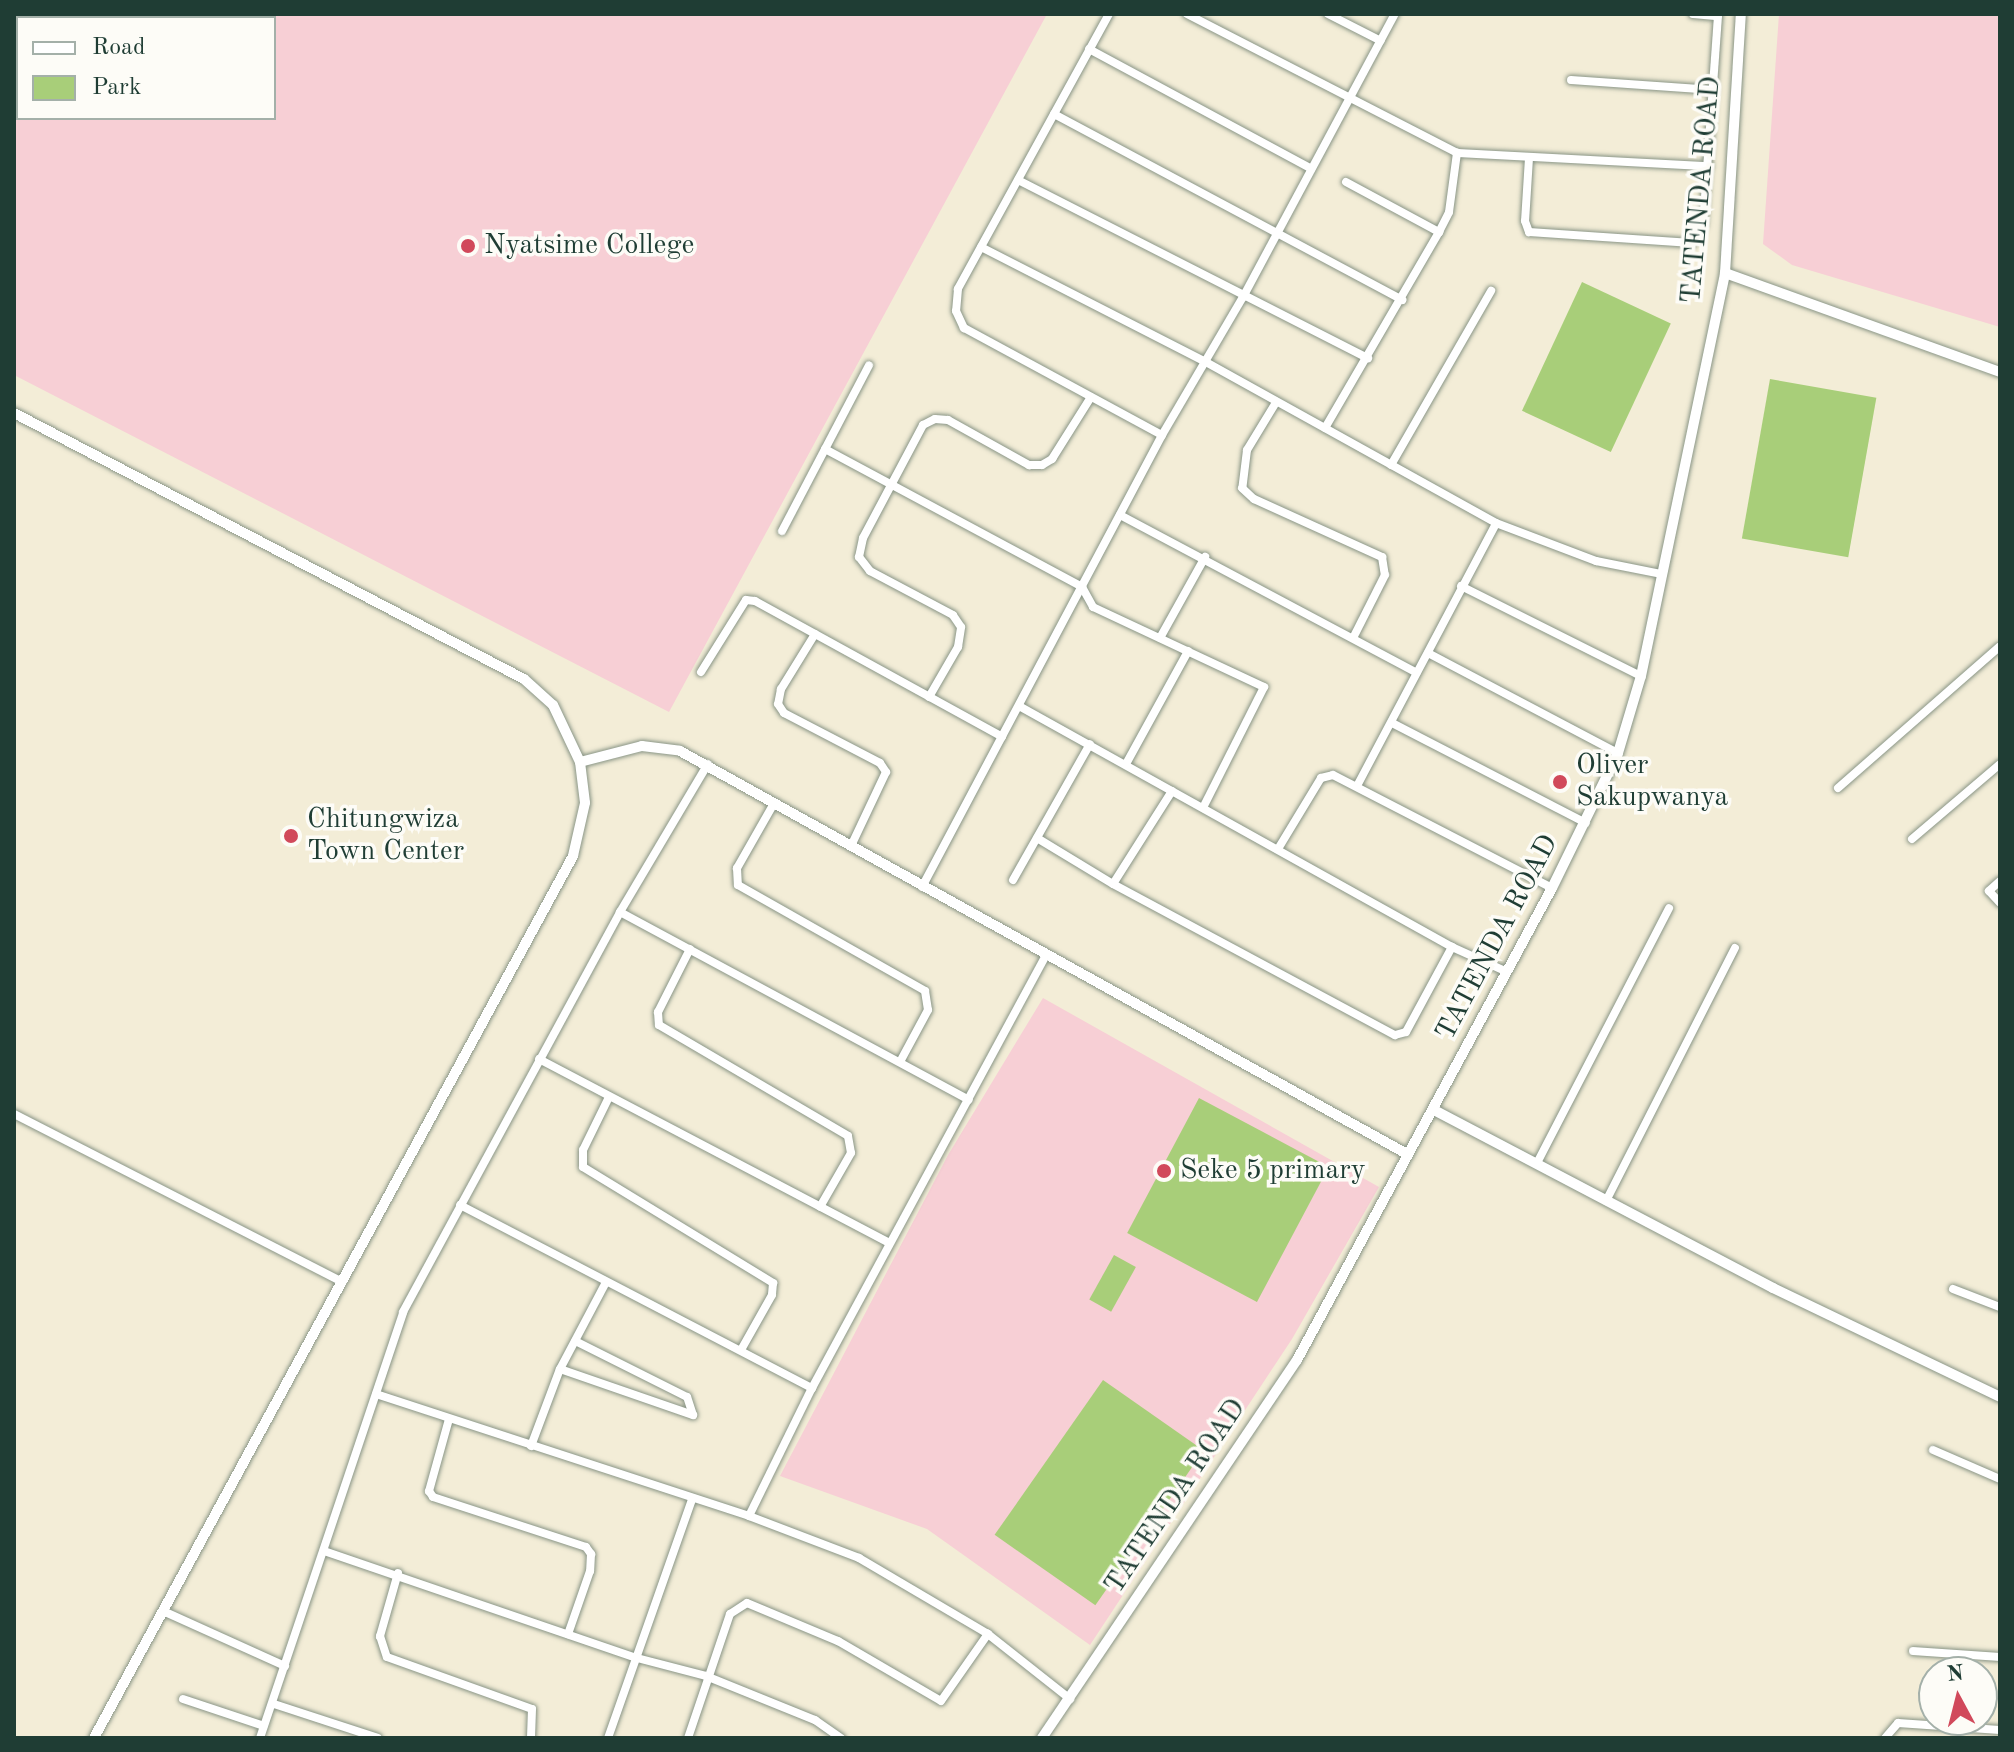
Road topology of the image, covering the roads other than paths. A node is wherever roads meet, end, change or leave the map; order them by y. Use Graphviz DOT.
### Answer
graph roads {
  1 [pos="1109,14"];
  2 [pos="1187,14"];
  3 [pos="1328,14"];
  4 [pos="1395,14"];
  5 [pos="1693,14"];
  6 [pos="1741,14"];
  7 [pos="1718,15"];
  8 [pos="1381,41"];
  9 [pos="1089,49"];
  10 [pos="1571,80"];
  11 [pos="1714,90"];
  12 [pos="1349,98"];
  13 [pos="1054,114"];
  14 [pos="1457,153"];
  15 [pos="1529,158"];
  16 [pos="1709,166"];
  17 [pos="1310,168"];
  18 [pos="1018,180"];
  19 [pos="1346,182"];
  20 [pos="1439,232"];
  21 [pos="1277,234"];
  22 [pos="981,247"];
  23 [pos="1725,273"];
  24 [pos="1491,291"];
  25 [pos="1243,297"];
  26 [pos="1402,300"];
  27 [pos="1368,358"];
  28 [pos="1204,361"];
  29 [pos="869,365"];
  30 [pos="2000,372"];
  31 [pos="1091,397"];
  32 [pos="1275,404"];
  33 [pos="14,413"];
  34 [pos="1325,428"];
  35 [pos="1162,435"];
  36 [pos="825,449"];
  37 [pos="1391,465"];
  38 [pos="893,487"];
  39 [pos="1120,515"];
  40 [pos="1496,523"];
  41 [pos="782,531"];
  42 [pos="1205,557"];
  43 [pos="1661,574"];
  44 [pos="1461,586"];
  45 [pos="1082,587"];
  46 [pos="815,634"];
  47 [pos="1354,636"];
  48 [pos="1160,638"];
  49 [pos="2000,646"];
  50 [pos="1188,651"];
  51 [pos="1428,653"];
  52 [pos="701,672"];
  53 [pos="1417,673"];
  54 [pos="1641,676"];
  55 [pos="929,697"];
  56 [pos="1019,706"];
  57 [pos="1392,723"];
  58 [pos="1002,737"];
  59 [pos="1090,744"];
  60 [pos="1618,753"];
  61 [pos="580,762"];
  62 [pos="708,764"];
  63 [pos="1126,764"];
  64 [pos="2000,764"];
  65 [pos="1357,786"];
  66 [pos="1838,788"];
  67 [pos="1172,791"];
  68 [pos="773,805"];
  69 [pos="1204,806"];
  70 [pos="1586,823"];
  71 [pos="1037,838"];
  72 [pos="1912,839"];
  73 [pos="851,846"];
  74 [pos="1278,849"];
  75 [pos="1013,880"];
  76 [pos="2000,881"];
  77 [pos="1113,884"];
  78 [pos="922,887"];
  79 [pos="1552,888"];
  80 [pos="2000,903"];
  81 [pos="1669,908"];
  82 [pos="620,912"];
  83 [pos="1452,947"];
  84 [pos="1735,948"];
  85 [pos="690,949"];
  86 [pos="1046,955"];
  87 [pos="1507,972"];
  88 [pos="539,1059"];
  89 [pos="900,1062"];
  90 [pos="609,1097"];
  91 [pos="969,1100"];
  92 [pos="1434,1110"];
  93 [pos="14,1114"];
  94 [pos="1407,1154"];
  95 [pos="1537,1163"];
  96 [pos="1606,1201"];
  97 [pos="460,1205"];
  98 [pos="820,1207"];
  99 [pos="889,1243"];
  100 [pos="342,1282"];
  101 [pos="606,1282"];
  102 [pos="1953,1289"];
  103 [pos="2000,1307"];
  104 [pos="575,1341"];
  105 [pos="741,1350"];
  106 [pos="560,1369"];
  107 [pos="812,1388"];
  108 [pos="376,1394"];
  109 [pos="2000,1397"];
  110 [pos="449,1419"];
  111 [pos="531,1446"];
  112 [pos="1933,1450"];
  113 [pos="2000,1479"];
  114 [pos="692,1499"];
  115 [pos="749,1516"];
  116 [pos="324,1551"];
  117 [pos="398,1573"];
  118 [pos="163,1611"];
  119 [pos="568,1634"];
  120 [pos="988,1634"];
  121 [pos="1913,1651"];
  122 [pos="2000,1657"];
  123 [pos="637,1658"];
  124 [pos="285,1666"];
  125 [pos="706,1676"];
  126 [pos="183,1699"];
  127 [pos="1070,1699"];
  128 [pos="274,1704"];
  129 [pos="264,1726"];
  130 [pos="2000,1730"];
  131 [pos="348,1733"];
  132 [pos="94,1738"];
  133 [pos="260,1738"];
  134 [pos="378,1738"];
  135 [pos="531,1738"];
  136 [pos="608,1738"];
  137 [pos="688,1738"];
  138 [pos="841,1738"];
  139 [pos="1042,1738"];
  140 [pos="1885,1738"];
  1 -- 9 [label="street"];
  2 -- 12 [label="street"];
  3 -- 8 [label="street"];
  4 -- 8 [label="street"];
  5 -- 7 [label="street"];
  6 -- 23 [label="street, TATENDA ROAD"];
  7 -- 11 [label="street"];
  8 -- 12 [label="street"];
  9 -- 13 [label="street"];
  9 -- 17 [label="street"];
  10 -- 11 [label="street"];
  11 -- 16 [label="street"];
  12 -- 14 [label="street"];
  12 -- 17 [label="street"];
  13 -- 18 [label="street"];
  13 -- 21 [label="street"];
  14 -- 15 [label="street"];
  14 -- 20 [label="street"];
  15 -- 16 [label="street"];
  15 -- 16 [label="street"];
  17 -- 21 [label="street"];
  18 -- 22 [label="street"];
  18 -- 25 [label="street"];
  19 -- 20 [label="street"];
  20 -- 26 [label="street"];
  21 -- 25 [label="street"];
  21 -- 26 [label="street"];
  22 -- 28 [label="street"];
  22 -- 31 [label="street"];
  23 -- 30 [label="street"];
  23 -- 43 [label="street, TATENDA ROAD"];
  24 -- 37 [label="street"];
  25 -- 27 [label="street"];
  25 -- 28 [label="street"];
  26 -- 27 [label="street"];
  27 -- 34 [label="street"];
  28 -- 32 [label="street"];
  28 -- 35 [label="street"];
  29 -- 36 [label="street"];
  31 -- 35 [label="street"];
  31 -- 38 [label="street"];
  32 -- 34 [label="street"];
  32 -- 47 [label="street"];
  33 -- 61 [label="street"];
  34 -- 37 [label="street"];
  35 -- 39 [label="street"];
  36 -- 38 [label="street"];
  36 -- 41 [label="street"];
  37 -- 40 [label="street"];
  38 -- 45 [label="street"];
  38 -- 55 [label="street"];
  39 -- 42 [label="street"];
  39 -- 45 [label="street"];
  40 -- 43 [label="street"];
  40 -- 44 [label="street"];
  42 -- 47 [label="street"];
  42 -- 48 [label="street"];
  43 -- 54 [label="street, TATENDA ROAD"];
  44 -- 51 [label="street"];
  44 -- 54 [label="street"];
  45 -- 48 [label="street"];
  45 -- 56 [label="street"];
  46 -- 52 [label="street"];
  46 -- 55 [label="street"];
  46 -- 73 [label="street"];
  47 -- 53 [label="street"];
  48 -- 50 [label="street"];
  49 -- 66 [label="street"];
  50 -- 63 [label="street"];
  50 -- 69 [label="street"];
  51 -- 53 [label="street"];
  51 -- 60 [label="street"];
  53 -- 57 [label="street"];
  54 -- 60 [label="street, TATENDA ROAD"];
  55 -- 58 [label="street"];
  56 -- 58 [label="street"];
  56 -- 59 [label="street"];
  57 -- 65 [label="street"];
  57 -- 70 [label="street"];
  58 -- 78 [label="street"];
  59 -- 63 [label="street"];
  59 -- 71 [label="street"];
  60 -- 70 [label="street, TATENDA ROAD"];
  61 -- 62 [label="street"];
  61 -- 100 [label="street"];
  62 -- 68 [label="street"];
  62 -- 82 [label="street"];
  63 -- 67 [label="street"];
  64 -- 72 [label="street"];
  65 -- 74 [label="street"];
  65 -- 79 [label="street"];
  67 -- 69 [label="street"];
  67 -- 77 [label="street"];
  68 -- 73 [label="street"];
  68 -- 89 [label="street"];
  69 -- 74 [label="street"];
  70 -- 79 [label="street, TATENDA ROAD"];
  71 -- 75 [label="street"];
  71 -- 77 [label="street"];
  73 -- 78 [label="street"];
  74 -- 83 [label="street"];
  76 -- 80 [label="street"];
  77 -- 83 [label="street"];
  78 -- 86 [label="street"];
  79 -- 87 [label="street, TATENDA ROAD"];
  81 -- 95 [label="street"];
  82 -- 85 [label="street"];
  82 -- 88 [label="street"];
  83 -- 87 [label="street"];
  84 -- 96 [label="street"];
  85 -- 89 [label="street"];
  85 -- 98 [label="street"];
  86 -- 91 [label="street"];
  86 -- 94 [label="street"];
  87 -- 92 [label="street, TATENDA ROAD"];
  88 -- 90 [label="street"];
  88 -- 97 [label="street"];
  89 -- 91 [label="street"];
  90 -- 98 [label="street"];
  90 -- 105 [label="street"];
  91 -- 99 [label="street"];
  92 -- 94 [label="street, TATENDA ROAD"];
  92 -- 95 [label="street"];
  93 -- 100 [label="street"];
  94 -- 127 [label="street, TATENDA ROAD"];
  95 -- 96 [label="street"];
  96 -- 109 [label="street"];
  97 -- 101 [label="street"];
  97 -- 108 [label="street"];
  98 -- 99 [label="street"];
  99 -- 107 [label="street"];
  100 -- 118 [label="street"];
  101 -- 104 [label="street"];
  101 -- 105 [label="street"];
  102 -- 103 [label="street"];
  104 -- 106 [label="street"];
  104 -- 106 [label="street"];
  105 -- 107 [label="street"];
  106 -- 111 [label="street"];
  107 -- 115 [label="street"];
  108 -- 110 [label="street"];
  108 -- 116 [label="street"];
  110 -- 111 [label="street"];
  110 -- 119 [label="street"];
  111 -- 114 [label="street"];
  112 -- 113 [label="street"];
  114 -- 115 [label="street"];
  114 -- 123 [label="street"];
  115 -- 120 [label="street"];
  116 -- 117 [label="street"];
  116 -- 124 [label="street"];
  117 -- 119 [label="street"];
  117 -- 135 [label="street"];
  118 -- 124 [label="street"];
  118 -- 132 [label="street"];
  119 -- 123 [label="street"];
  120 -- 125 [label="street"];
  120 -- 127 [label="street"];
  121 -- 122 [label="street"];
  123 -- 125 [label="street"];
  123 -- 136 [label="street"];
  124 -- 128 [label="street"];
  125 -- 137 [label="street"];
  125 -- 138 [label="street"];
  126 -- 129 [label="street"];
  127 -- 139 [label="street, TATENDA ROAD"];
  128 -- 129 [label="street"];
  128 -- 131 [label="street"];
  129 -- 133 [label="street"];
  130 -- 140 [label="street"];
  131 -- 134 [label="street"];
}
